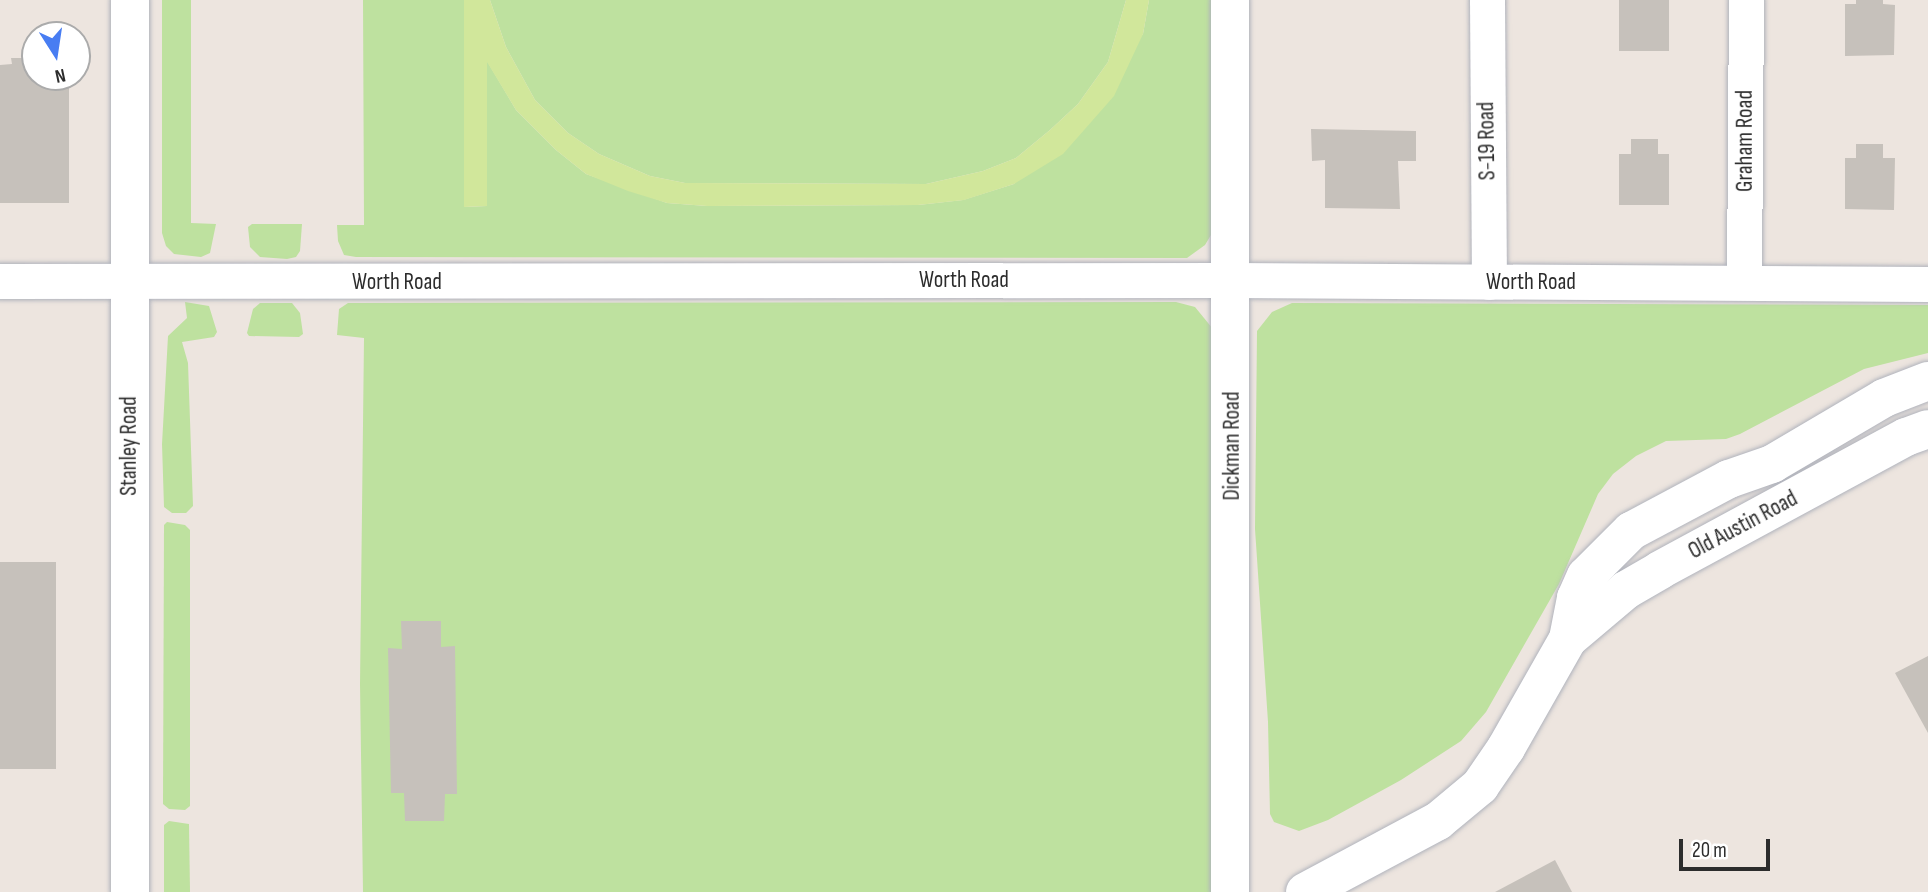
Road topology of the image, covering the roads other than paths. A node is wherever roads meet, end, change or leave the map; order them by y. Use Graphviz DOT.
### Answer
graph roads {
  1 [pos="130,0"];
  2 [pos="1230,0"];
  3 [pos="1487,0"];
  4 [pos="1746,0"];
  5 [pos="1230,280"];
  6 [pos="0,281"];
  7 [pos="130,282"];
  8 [pos="1489,282"];
  9 [pos="1744,282"];
  10 [pos="1928,284"];
  11 [pos="1928,382"];
  12 [pos="1928,429"];
  13 [pos="1568,639"];
  14 [pos="130,892"];
  15 [pos="1230,892"];
  16 [pos="1305,892"];
  1 -- 7 [label="street, Stanley Road"];
  2 -- 5 [label="street, Dickman Road"];
  3 -- 8 [label="street, S-19 Road"];
  4 -- 9 [label="street, Graham Road"];
  5 -- 7 [label="street, Worth Road"];
  5 -- 8 [label="street, Worth Road"];
  5 -- 15 [label="street, Dickman Road"];
  6 -- 7 [label="street, Worth Road"];
  7 -- 14 [label="street, Stanley Road"];
  8 -- 9 [label="street, Worth Road"];
  9 -- 10 [label="street, Worth Road"];
  11 -- 13 [label="street, Old Austin Road"];
  12 -- 13 [label="street, Old Austin Road"];
  13 -- 16 [label="street, Old Austin Road"];
}
